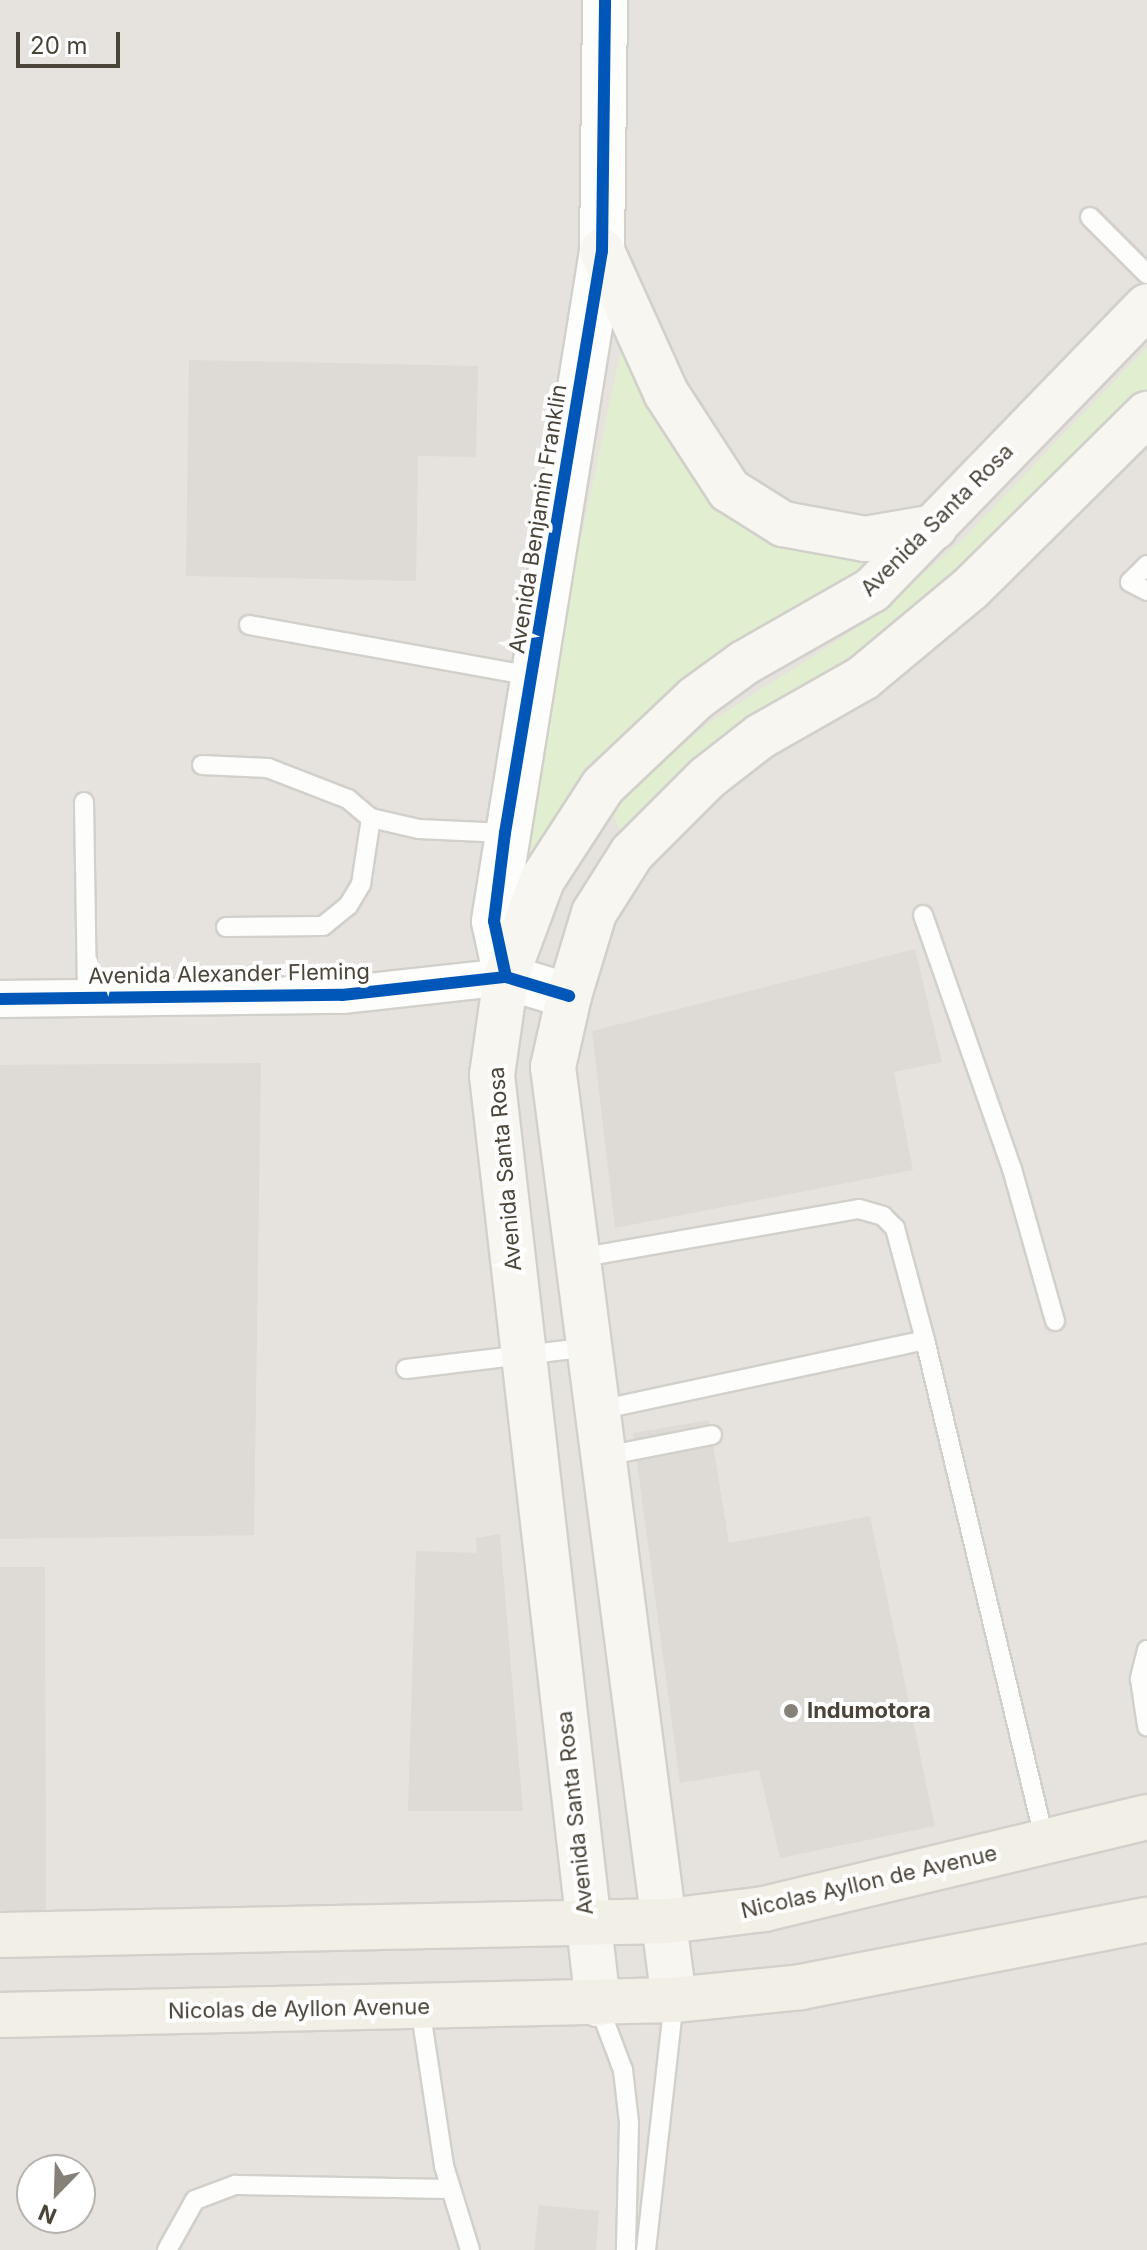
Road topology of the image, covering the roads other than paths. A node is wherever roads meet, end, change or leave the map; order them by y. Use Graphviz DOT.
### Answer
graph roads {
  1 [pos="605,0"];
  2 [pos="1090,217"];
  3 [pos="602,251"];
  4 [pos="1147,274"];
  5 [pos="1147,306"];
  6 [pos="1147,414"];
  7 [pos="935,527"];
  8 [pos="1147,565"];
  9 [pos="1147,591"];
  10 [pos="249,625"];
  11 [pos="533,676"];
  12 [pos="202,765"];
  13 [pos="84,802"];
  14 [pos="371,818"];
  15 [pos="505,833"];
  16 [pos="923,915"];
  17 [pos="226,927"];
  18 [pos="506,977"];
  19 [pos="569,996"];
  20 [pos="87,997"];
  21 [pos="0,999"];
  22 [pos="578,1258"];
  23 [pos="1055,1321"];
  24 [pos="925,1340"];
  25 [pos="590,1347"];
  26 [pos="523,1353"];
  27 [pos="406,1369"];
  28 [pos="599,1410"];
  29 [pos="712,1435"];
  30 [pos="605,1456"];
  31 [pos="1147,1650"];
  32 [pos="1147,1726"];
  33 [pos="1147,1817"];
  34 [pos="1045,1842"];
  35 [pos="1147,1920"];
  36 [pos="668,1921"];
  37 [pos="587,1925"];
  38 [pos="0,1935"];
  39 [pos="674,2000"];
  40 [pos="598,2004"];
  41 [pos="420,2007"];
  42 [pos="0,2015"];
  43 [pos="451,2189"];
  44 [pos="167,2250"];
  45 [pos="470,2250"];
  46 [pos="626,2250"];
  47 [pos="646,2250"];
  1 -- 3 [label="street, Avenida Benjamin Franklin"];
  2 -- 4 [label="lane"];
  3 -- 7 [label="main road"];
  3 -- 11 [label="street, Avenida Benjamin Franklin"];
  5 -- 7 [label="main road, Avenida Santa Rosa"];
  6 -- 19 [label="main road"];
  7 -- 18 [label="main road, Avenida Santa Rosa"];
  8 -- 9 [label="lane"];
  10 -- 11 [label="lane"];
  11 -- 15 [label="street, Avenida Benjamin Franklin"];
  12 -- 14 [label="lane"];
  13 -- 20 [label="lane"];
  14 -- 15 [label="lane"];
  14 -- 17 [label="lane"];
  15 -- 18 [label="street, Avenida Benjamin Franklin"];
  16 -- 23 [label="lane"];
  18 -- 19 [label="street"];
  18 -- 20 [label="street, Avenida Alexander Fleming"];
  18 -- 26 [label="main road, Avenida Santa Rosa"];
  19 -- 22 [label="main road"];
  20 -- 21 [label="street, Avenida Alexander Fleming"];
  22 -- 24 [label="lane"];
  22 -- 25 [label="main road"];
  24 -- 28 [label="lane"];
  24 -- 34 [label="lane"];
  25 -- 26 [label="lane"];
  25 -- 28 [label="main road"];
  26 -- 27 [label="lane"];
  26 -- 37 [label="main road, Avenida Santa Rosa"];
  28 -- 30 [label="main road"];
  29 -- 30 [label="lane"];
  30 -- 36 [label="main road"];
  31 -- 32 [label="lane"];
  33 -- 34 [label="main road, Nicolas Ayllon de Avenue"];
  34 -- 36 [label="main road, Nicolas Ayllon de Avenue"];
  35 -- 39 [label="main road"];
  36 -- 37 [label="main road, Nicolas Ayllon de Avenue"];
  36 -- 39 [label="main road"];
  37 -- 38 [label="main road"];
  37 -- 40 [label="main road, Avenida Santa Rosa"];
  39 -- 40 [label="main road"];
  39 -- 47 [label="lane"];
  40 -- 41 [label="main road, Nicolas de Ayllon Avenue"];
  40 -- 46 [label="lane, Avenida Santa Rosa"];
  41 -- 42 [label="main road, Nicolas de Ayllon Avenue"];
  41 -- 43 [label="lane"];
  43 -- 44 [label="lane"];
  43 -- 45 [label="lane"];
}
